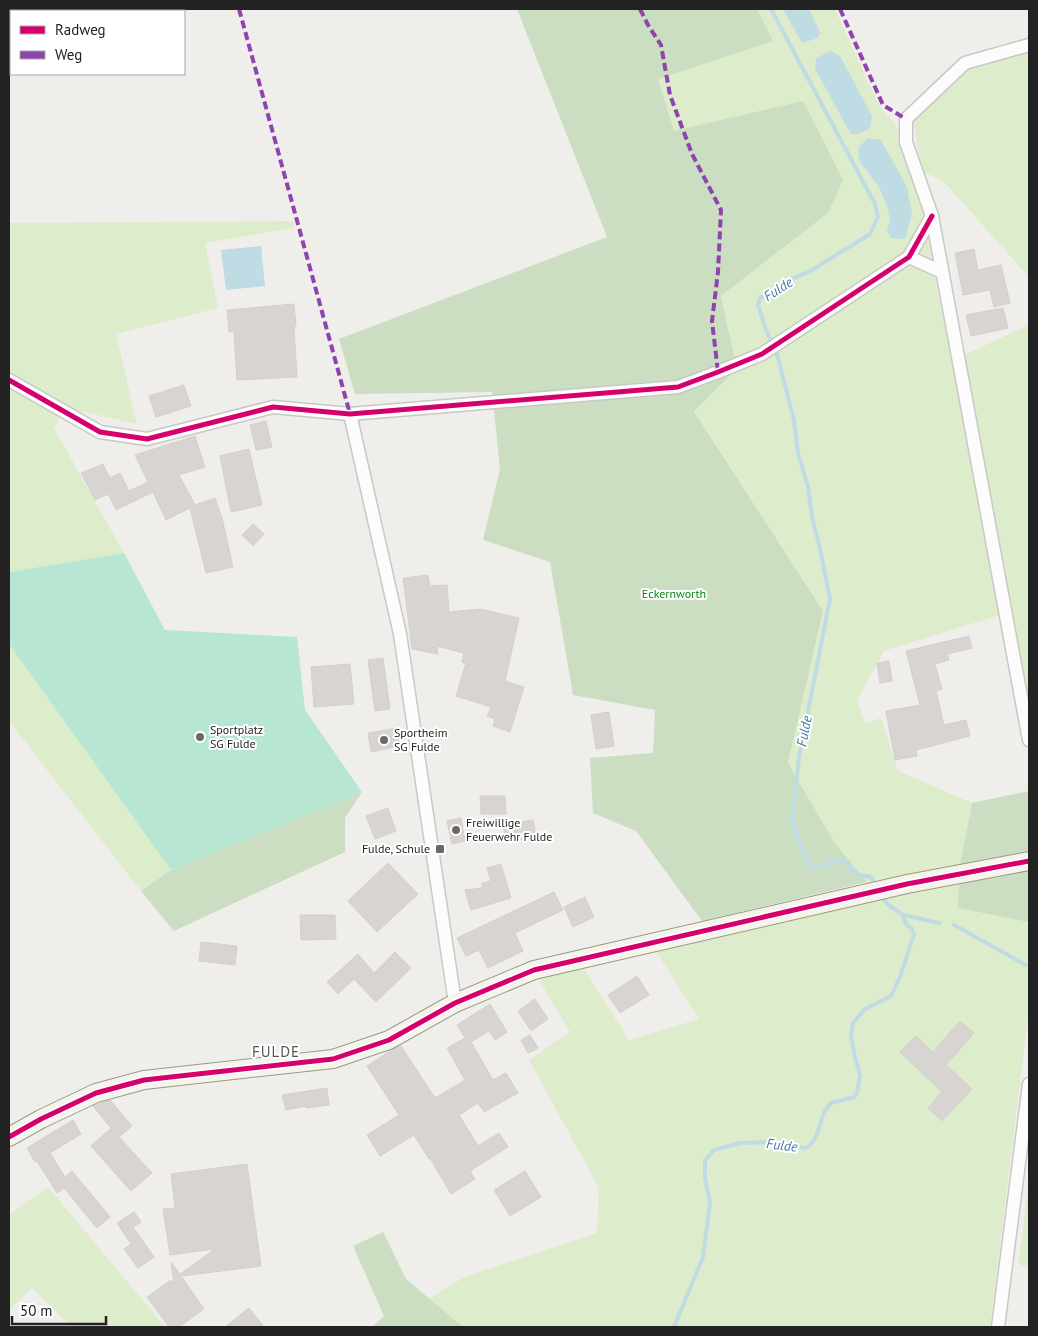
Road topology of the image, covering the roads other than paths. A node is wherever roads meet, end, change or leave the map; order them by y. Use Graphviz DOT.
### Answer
graph roads {
  1 [pos="1029,45"];
  2 [pos="932,216"];
  3 [pos="909,257"];
  4 [pos="942,272"];
  5 [pos="9,380"];
  6 [pos="350,414"];
  7 [pos="1029,740"];
  8 [pos="1029,861"];
  9 [pos="455,1003"];
  10 [pos="1029,1084"];
  11 [pos="9,1137"];
  12 [pos="998,1327"];
  1 -- 2 [label="street"];
  2 -- 3 [label="street"];
  2 -- 4 [label="street"];
  3 -- 4 [label="street"];
  3 -- 6 [label="street"];
  4 -- 7 [label="street"];
  5 -- 6 [label="street"];
  6 -- 9 [label="street"];
  8 -- 9 [label="street"];
  9 -- 11 [label="street"];
  10 -- 12 [label="street"];
}
